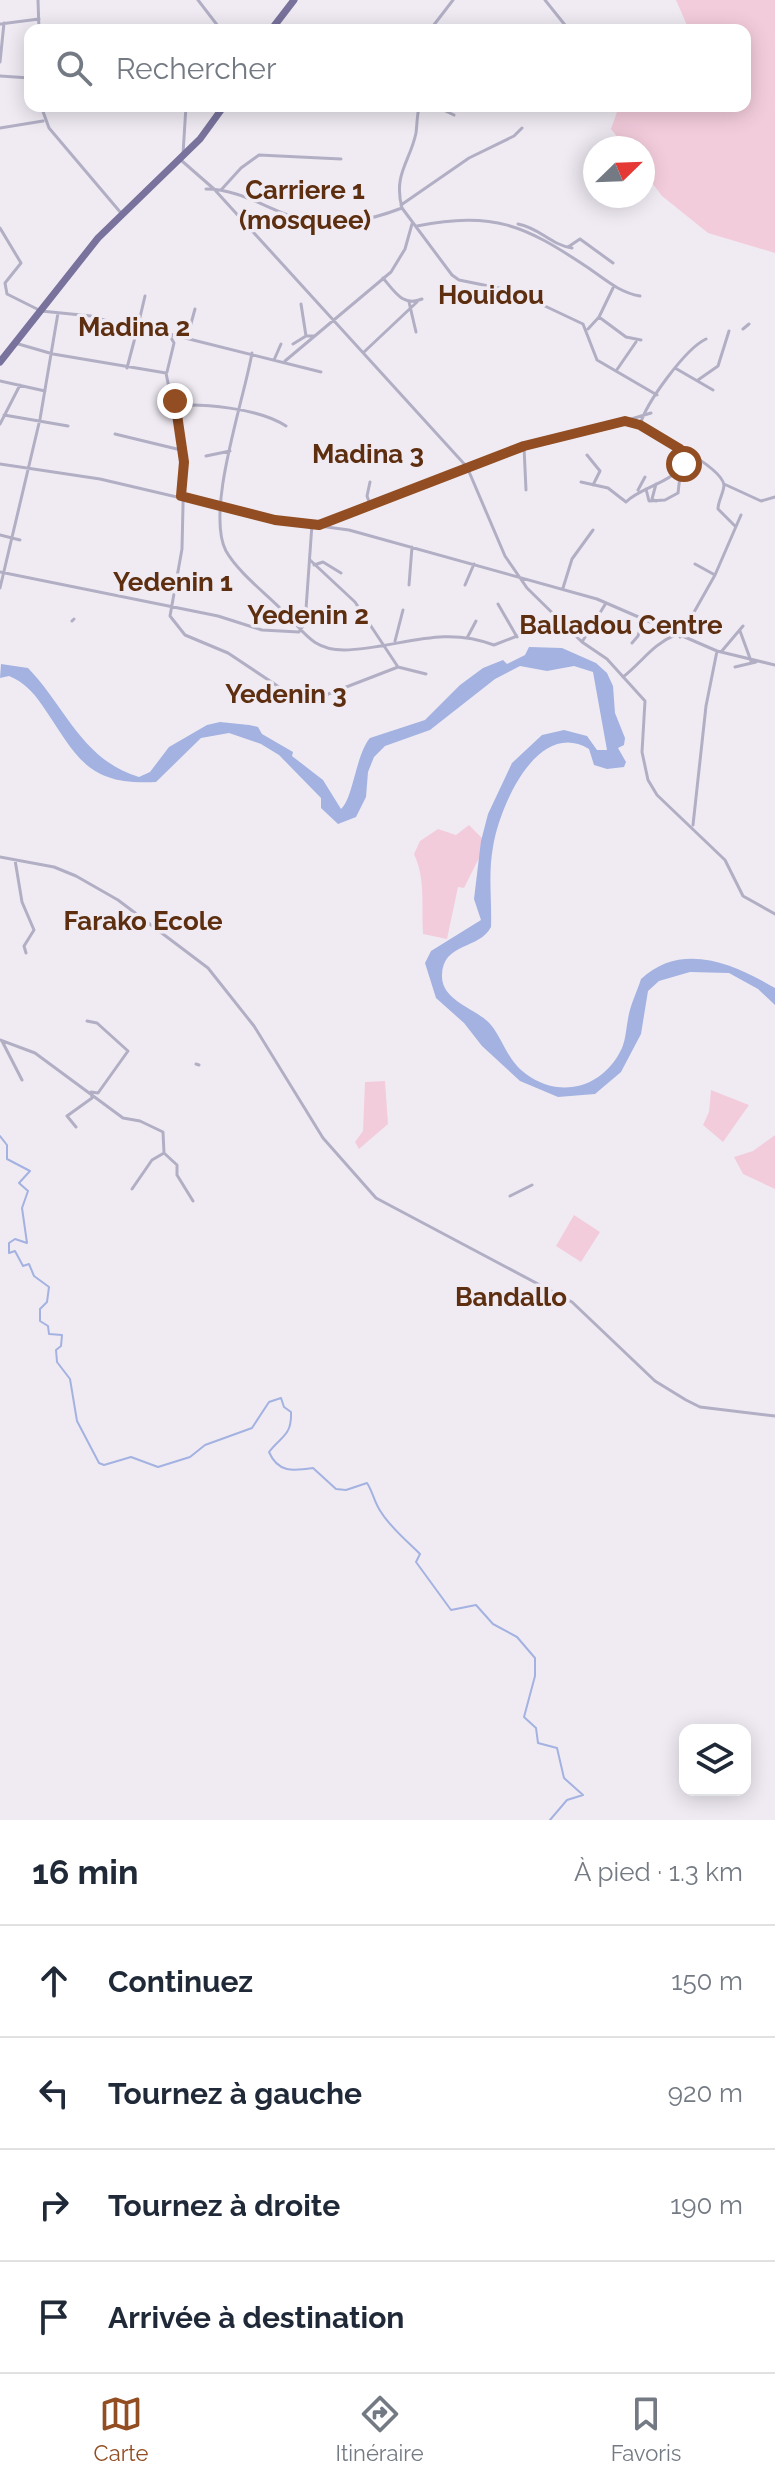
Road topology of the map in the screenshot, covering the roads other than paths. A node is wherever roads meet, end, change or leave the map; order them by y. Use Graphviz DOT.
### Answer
graph roads {
  1 [pos="38,0"];
  2 [pos="198,0"];
  3 [pos="294,0"];
  4 [pos="453,0"];
  5 [pos="545,0"];
  6 [pos="39,19"];
  7 [pos="2,23"];
  8 [pos="39,24"];
  9 [pos="219,24"];
  10 [pos="276,24"];
  11 [pos="435,24"];
  12 [pos="564,24"];
  13 [pos="0,62"];
  14 [pos="0,76"];
  15 [pos="24,78"];
  16 [pos="42,112"];
  17 [pos="185,112"];
  18 [pos="220,112"];
  19 [pos="417,112"];
  20 [pos="448,112"];
  21 [pos="454,115"];
  22 [pos="44,120"];
  23 [pos="0,128"];
  24 [pos="522,128"];
  25 [pos="181,156"];
  26 [pos="341,159"];
  27 [pos="206,189"];
  28 [pos="214,189"];
  29 [pos="221,190"];
  30 [pos="401,207"];
  31 [pos="121,213"];
  32 [pos="413,223"];
  33 [pos="510,224"];
  34 [pos="417,226"];
  35 [pos="0,228"];
  36 [pos="613,263"];
  37 [pos="383,278"];
  38 [pos="613,288"];
  39 [pos="145,296"];
  40 [pos="640,296"];
  41 [pos="422,299"];
  42 [pos="409,302"];
  43 [pos="417,302"];
  44 [pos="301,304"];
  45 [pos="410,308"];
  46 [pos="195,309"];
  47 [pos="41,311"];
  48 [pos="58,313"];
  49 [pos="599,317"];
  50 [pos="334,321"];
  51 [pos="749,324"];
  52 [pos="743,329"];
  53 [pos="137,330"];
  54 [pos="588,330"];
  55 [pos="729,331"];
  56 [pos="416,332"];
  57 [pos="169,334"];
  58 [pos="306,336"];
  59 [pos="314,336"];
  60 [pos="181,337"];
  61 [pos="187,338"];
  62 [pos="706,339"];
  63 [pos="15,343"];
  64 [pos="174,343"];
  65 [pos="281,344"];
  66 [pos="293,344"];
  67 [pos="364,352"];
  68 [pos="252,353"];
  69 [pos="53,354"];
  70 [pos="274,360"];
  71 [pos="285,361"];
  72 [pos="0,362"];
  73 [pos="127,368"];
  74 [pos="675,368"];
  75 [pos="616,371"];
  76 [pos="321,372"];
  77 [pos="166,373"];
  78 [pos="698,380"];
  79 [pos="0,381"];
  80 [pos="20,385"];
  81 [pos="713,390"];
  82 [pos="45,391"];
  83 [pos="657,395"];
  84 [pos="173,406"];
  85 [pos="240,412"];
  86 [pos="651,413"];
  87 [pos="4,415"];
  88 [pos="643,416"];
  89 [pos="40,419"];
  90 [pos="625,421"];
  91 [pos="0,424"];
  92 [pos="640,425"];
  93 [pos="68,426"];
  94 [pos="286,426"];
  95 [pos="115,434"];
  96 [pos="524,446"];
  97 [pos="680,449"];
  98 [pos="181,450"];
  99 [pos="230,451"];
  100 [pos="587,455"];
  101 [pos="206,456"];
  102 [pos="0,464"];
  103 [pos="467,467"];
  104 [pos="681,467"];
  105 [pos="28,469"];
  106 [pos="645,477"];
  107 [pos="370,482"];
  108 [pos="581,482"];
  109 [pos="656,484"];
  110 [pos="724,484"];
  111 [pos="593,485"];
  112 [pos="646,489"];
  113 [pos="526,490"];
  114 [pos="637,492"];
  115 [pos="181,496"];
  116 [pos="775,497"];
  117 [pos="656,501"];
  118 [pos="370,504"];
  119 [pos="220,505"];
  120 [pos="741,515"];
  121 [pos="337,518"];
  122 [pos="312,524"];
  123 [pos="319,525"];
  124 [pos="735,526"];
  125 [pos="329,527"];
  126 [pos="593,530"];
  127 [pos="0,535"];
  128 [pos="12,538"];
  129 [pos="20,540"];
  130 [pos="412,547"];
  131 [pos="310,560"];
  132 [pos="474,564"];
  133 [pos="695,564"];
  134 [pos="314,565"];
  135 [pos="2,572"];
  136 [pos="341,573"];
  137 [pos="516,575"];
  138 [pos="715,575"];
  139 [pos="409,585"];
  140 [pos="465,585"];
  141 [pos="0,588"];
  142 [pos="563,588"];
  143 [pos="606,603"];
  144 [pos="498,604"];
  145 [pos="171,609"];
  146 [pos="403,610"];
  147 [pos="643,619"];
  148 [pos="476,621"];
  149 [pos="569,630"];
  150 [pos="299,632"];
  151 [pos="678,636"];
  152 [pos="517,637"];
  153 [pos="467,638"];
  154 [pos="395,642"];
  155 [pos="582,642"];
  156 [pos="632,643"];
  157 [pos="387,645"];
  158 [pos="719,652"];
  159 [pos="754,662"];
  160 [pos="775,665"];
  161 [pos="398,667"];
  162 [pos="735,667"];
  163 [pos="426,674"];
  164 [pos="623,677"];
  165 [pos="692,827"];
  166 [pos="0,857"];
  167 [pos="15,860"];
  168 [pos="775,914"];
  169 [pos="26,953"];
  170 [pos="87,1021"];
  171 [pos="1,1040"];
  172 [pos="22,1080"];
  173 [pos="91,1092"];
  174 [pos="76,1127"];
  175 [pos="164,1153"];
  176 [pos="532,1185"];
  177 [pos="132,1189"];
  178 [pos="510,1196"];
  179 [pos="193,1201"];
  180 [pos="775,1416"];
  1 -- 6 [label="street"];
  2 -- 9 [label="street"];
  3 -- 10 [label="highway"];
  4 -- 11 [label="street"];
  5 -- 12 [label="street"];
  6 -- 7 [label="street"];
  6 -- 8 [label="street"];
  7 -- 13 [label="street"];
  14 -- 15 [label="street"];
  16 -- 22 [label="street"];
  17 -- 25 [label="street"];
  18 -- 25 [label="highway"];
  19 -- 30 [label="street"];
  20 -- 21 [label="street"];
  22 -- 23 [label="street"];
  22 -- 31 [label="street"];
  24 -- 30 [label="street"];
  25 -- 28 [label="street"];
  25 -- 31 [label="highway"];
  26 -- 29 [label="street"];
  27 -- 28 [label="street"];
  28 -- 29 [label="street"];
  28 -- 50 [label="street"];
  29 -- 30 [label="street"];
  30 -- 32 [label="street"];
  31 -- 47 [label="highway"];
  32 -- 34 [label="street"];
  32 -- 37 [label="street"];
  33 -- 34 [label="street"];
  33 -- 36 [label="street"];
  33 -- 38 [label="street"];
  34 -- 54 [label="street"];
  35 -- 47 [label="street"];
  37 -- 42 [label="street"];
  37 -- 50 [label="street"];
  38 -- 40 [label="street"];
  38 -- 49 [label="street"];
  39 -- 53 [label="street"];
  41 -- 43 [label="street"];
  42 -- 43 [label="street"];
  42 -- 45 [label="street"];
  43 -- 45 [label="street"];
  44 -- 58 [label="street"];
  45 -- 56 [label="street"];
  45 -- 67 [label="street"];
  46 -- 61 [label="street"];
  47 -- 48 [label="street"];
  47 -- 63 [label="highway"];
  48 -- 53 [label="street"];
  48 -- 69 [label="street"];
  49 -- 54 [label="street"];
  49 -- 75 [label="street"];
  50 -- 59 [label="street"];
  50 -- 67 [label="street"];
  51 -- 52 [label="street"];
  53 -- 57 [label="street"];
  53 -- 73 [label="street"];
  54 -- 75 [label="street"];
  55 -- 78 [label="street"];
  57 -- 60 [label="street"];
  57 -- 64 [label="street"];
  58 -- 59 [label="street"];
  58 -- 66 [label="street"];
  59 -- 71 [label="street"];
  60 -- 61 [label="street"];
  60 -- 64 [label="street"];
  61 -- 68 [label="street"];
  62 -- 74 [label="street"];
  63 -- 69 [label="street"];
  63 -- 72 [label="highway"];
  64 -- 77 [label="street"];
  65 -- 70 [label="street"];
  67 -- 103 [label="street"];
  68 -- 70 [label="street"];
  68 -- 85 [label="street"];
  69 -- 73 [label="street"];
  69 -- 82 [label="street"];
  70 -- 71 [label="street"];
  71 -- 76 [label="street"];
  73 -- 77 [label="street"];
  74 -- 78 [label="street"];
  74 -- 83 [label="street"];
  75 -- 83 [label="street"];
  77 -- 84 [label="street"];
  78 -- 81 [label="street"];
  79 -- 80 [label="street"];
  80 -- 82 [label="street"];
  80 -- 87 [label="street"];
  82 -- 89 [label="street"];
  83 -- 88 [label="street"];
  84 -- 85 [label="street"];
  84 -- 98 [label="street"];
  85 -- 94 [label="street"];
  85 -- 99 [label="street"];
  86 -- 88 [label="street"];
  87 -- 89 [label="street"];
  87 -- 91 [label="street"];
  88 -- 90 [label="street"];
  88 -- 92 [label="street"];
  89 -- 93 [label="street"];
  89 -- 105 [label="street"];
  90 -- 92 [label="street"];
  90 -- 96 [label="street"];
  92 -- 97 [label="street"];
  95 -- 98 [label="street"];
  96 -- 103 [label="street"];
  96 -- 113 [label="street"];
  97 -- 104 [label="street"];
  97 -- 110 [label="street"];
  98 -- 115 [label="street"];
  99 -- 101 [label="street"];
  99 -- 119 [label="street"];
  100 -- 111 [label="street"];
  102 -- 105 [label="street"];
  103 -- 118 [label="street"];
  103 -- 137 [label="street"];
  104 -- 109 [label="street"];
  104 -- 117 [label="street"];
  105 -- 115 [label="street"];
  105 -- 128 [label="street"];
  106 -- 114 [label="street"];
  107 -- 118 [label="street"];
  108 -- 111 [label="street"];
  109 -- 112 [label="street"];
  109 -- 117 [label="street"];
  110 -- 116 [label="street"];
  110 -- 124 [label="street"];
  111 -- 114 [label="street"];
  112 -- 114 [label="street"];
  112 -- 117 [label="street"];
  115 -- 119 [label="street"];
  115 -- 145 [label="street"];
  118 -- 121 [label="street"];
  119 -- 122 [label="street"];
  119 -- 150 [label="street"];
  120 -- 124 [label="street"];
  121 -- 123 [label="street"];
  121 -- 125 [label="street"];
  122 -- 123 [label="street"];
  122 -- 131 [label="street"];
  123 -- 125 [label="street"];
  124 -- 138 [label="street"];
  125 -- 130 [label="street"];
  126 -- 142 [label="street"];
  127 -- 128 [label="street"];
  128 -- 129 [label="street"];
  128 -- 135 [label="street"];
  130 -- 132 [label="street"];
  130 -- 139 [label="street"];
  131 -- 134 [label="street"];
  131 -- 150 [label="street"];
  132 -- 137 [label="street"];
  132 -- 140 [label="street"];
  133 -- 138 [label="street"];
  134 -- 136 [label="street"];
  134 -- 157 [label="street"];
  135 -- 141 [label="street"];
  135 -- 145 [label="street"];
  137 -- 142 [label="street"];
  137 -- 149 [label="street"];
  138 -- 151 [label="street"];
  142 -- 143 [label="street"];
  143 -- 147 [label="street"];
  143 -- 155 [label="street"];
  144 -- 152 [label="street"];
  145 -- 150 [label="street"];
  145 -- 161 [label="street"];
  146 -- 154 [label="street"];
  147 -- 151 [label="street"];
  147 -- 156 [label="street"];
  148 -- 153 [label="street"];
  149 -- 152 [label="street"];
  149 -- 155 [label="street"];
  150 -- 157 [label="street"];
  151 -- 158 [label="street"];
  151 -- 164 [label="street"];
  152 -- 153 [label="street"];
  153 -- 154 [label="street"];
  154 -- 157 [label="street"];
  155 -- 164 [label="street"];
  157 -- 161 [label="street"];
  158 -- 159 [label="street"];
  158 -- 159 [label="street"];
  158 -- 165 [label="street"];
  159 -- 160 [label="street"];
  159 -- 162 [label="street"];
  161 -- 163 [label="street"];
  164 -- 165 [label="street"];
  165 -- 168 [label="street"];
  166 -- 167 [label="street"];
  167 -- 169 [label="street"];
  167 -- 180 [label="street"];
  170 -- 173 [label="street"];
  171 -- 172 [label="street"];
  171 -- 173 [label="street"];
  173 -- 174 [label="street"];
  173 -- 175 [label="street"];
  175 -- 177 [label="street"];
  175 -- 179 [label="street"];
  176 -- 178 [label="street"];
}
